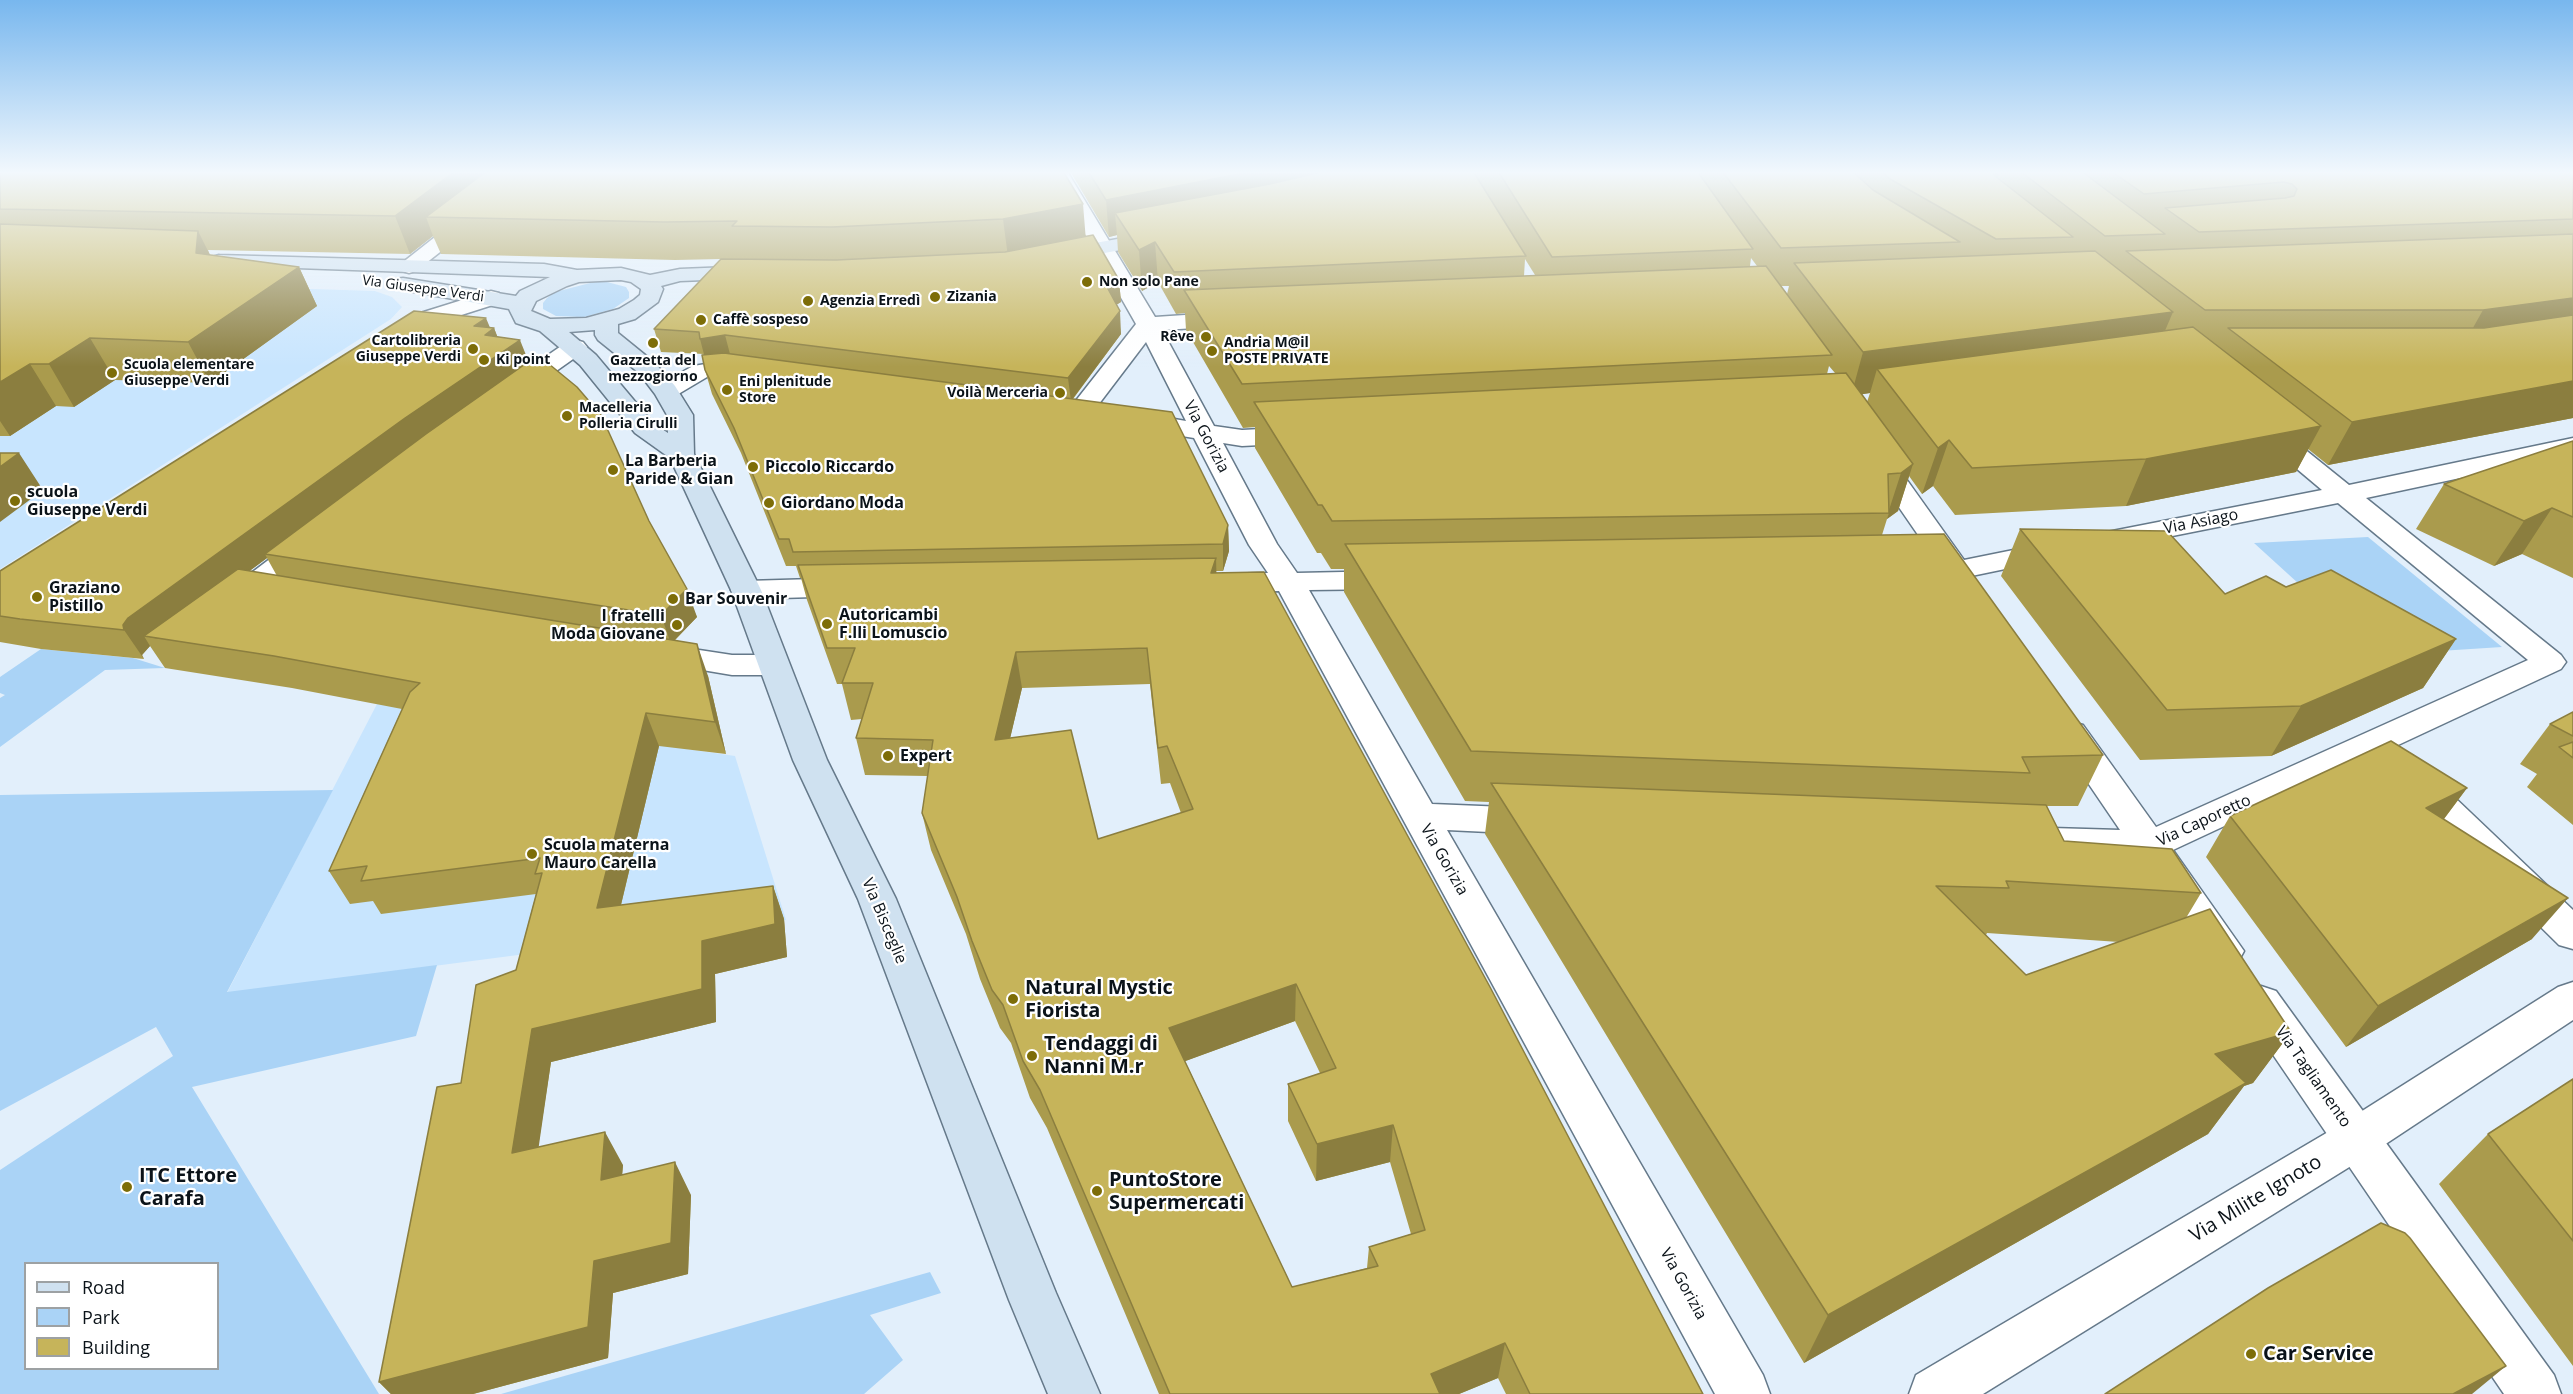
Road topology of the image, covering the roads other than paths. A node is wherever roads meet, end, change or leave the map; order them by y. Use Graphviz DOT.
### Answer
graph roads {
  1 [pos="448,236"];
  2 [pos="1096,236"];
  3 [pos="1175,243"];
  4 [pos="1107,256"];
  5 [pos="409,267"];
  6 [pos="1042,267"];
  7 [pos="579,276"];
  8 [pos="648,282"];
  9 [pos="434,288"];
  10 [pos="491,298"];
  11 [pos="521,304"];
  12 [pos="642,305"];
  13 [pos="1247,318"];
  14 [pos="422,320"];
  15 [pos="607,320"];
  16 [pos="1148,324"];
  17 [pos="548,326"];
  18 [pos="383,345"];
  19 [pos="574,348"];
  20 [pos="766,372"];
  21 [pos="666,391"];
  22 [pos="494,404"];
  23 [pos="1055,409"];
  24 [pos="1080,412"];
  25 [pos="2253,420"];
  26 [pos="1203,430"];
  27 [pos="1327,433"];
  28 [pos="1863,436"];
  29 [pos="2573,446"];
  30 [pos="681,454"];
  31 [pos="2344,494"];
  32 [pos="329,528"];
  33 [pos="1957,570"];
  34 [pos="1898,571"];
  35 [pos="1420,580"];
  36 [pos="1289,582"];
  37 [pos="1203,583"];
  38 [pos="879,586"];
  39 [pos="249,588"];
  40 [pos="746,590"];
  41 [pos="283,594"];
  42 [pos="1977,598"];
  43 [pos="205,622"];
  44 [pos="636,650"];
  45 [pos="773,664"];
  46 [pos="2050,703"];
  47 [pos="2375,742"];
  48 [pos="1420,816"];
  49 [pos="1563,822"];
  50 [pos="2018,840"];
  51 [pos="2150,845"];
  52 [pos="2573,934"];
  53 [pos="2573,999"];
  54 [pos="2356,1139"];
  55 [pos="1074,1394"];
  56 [pos="1744,1394"];
  57 [pos="1935,1394"];
  58 [pos="2535,1394"];
  1 -- 5 [label="street"];
  2 -- 4 [label="street, Via Gorizia"];
  3 -- 4 [label="main road"];
  4 -- 6 [label="main road"];
  4 -- 16 [label="street, Via Gorizia"];
  5 -- 7 [label="main road, Via Giuseppe Verdi"];
  5 -- 9 [label="main road, Via Giuseppe Verdi"];
  7 -- 8 [label="main road, Via Giuseppe Verdi"];
  7 -- 11 [label="main road, Via Giuseppe Verdi"];
  8 -- 12 [label="main road"];
  8 -- 12 [label="main road, Via Giuseppe Verdi"];
  9 -- 10 [label="main road, Via Giuseppe Verdi"];
  9 -- 14 [label="street"];
  10 -- 11 [label="main road, Via Giuseppe Verdi"];
  10 -- 14 [label="street"];
  11 -- 17 [label="main road, Via Giuseppe Verdi"];
  12 -- 15 [label="main road, Via Giuseppe Verdi"];
  13 -- 16 [label="street"];
  14 -- 18 [label="street"];
  15 -- 17 [label="main road, Via Giuseppe Verdi"];
  15 -- 21 [label="main road, Via Bisceglie"];
  16 -- 24 [label="street"];
  16 -- 26 [label="street, Via Gorizia"];
  17 -- 19 [label="main road, Via Bisceglie"];
  19 -- 22 [label="street"];
  19 -- 30 [label="main road, Via Bisceglie"];
  20 -- 21 [label="street"];
  21 -- 30 [label="main road, Via Bisceglie"];
  23 -- 24 [label="street"];
  24 -- 26 [label="street"];
  25 -- 31 [label="street"];
  26 -- 27 [label="street"];
  26 -- 36 [label="street, Via Gorizia"];
  28 -- 33 [label="street"];
  29 -- 31 [label="street, Via Asiago"];
  30 -- 40 [label="main road, Via Bisceglie"];
  31 -- 33 [label="street, Via Asiago"];
  31 -- 47 [label="street, Via Caporetto"];
  32 -- 39 [label="street"];
  33 -- 34 [label="street, Via Asiago"];
  33 -- 42 [label="street"];
  35 -- 36 [label="street"];
  36 -- 37 [label="street"];
  36 -- 48 [label="street, Via Gorizia"];
  38 -- 40 [label="street"];
  39 -- 41 [label="street"];
  39 -- 43 [label="street"];
  40 -- 45 [label="main road, Via Bisceglie"];
  44 -- 45 [label="street"];
  45 -- 55 [label="main road, Via Bisceglie"];
  46 -- 51 [label="street, Via Tagliamento"];
  47 -- 51 [label="street, Via Caporetto"];
  47 -- 52 [label="street"];
  48 -- 49 [label="street"];
  48 -- 56 [label="street, Via Gorizia"];
  50 -- 51 [label="street, Via Caporetto"];
  51 -- 54 [label="street, Via Tagliamento"];
  53 -- 54 [label="street, Via Milite Ignoto"];
  54 -- 57 [label="street, Via Milite Ignoto"];
  54 -- 58 [label="street, Via Tagliamento"];
}
